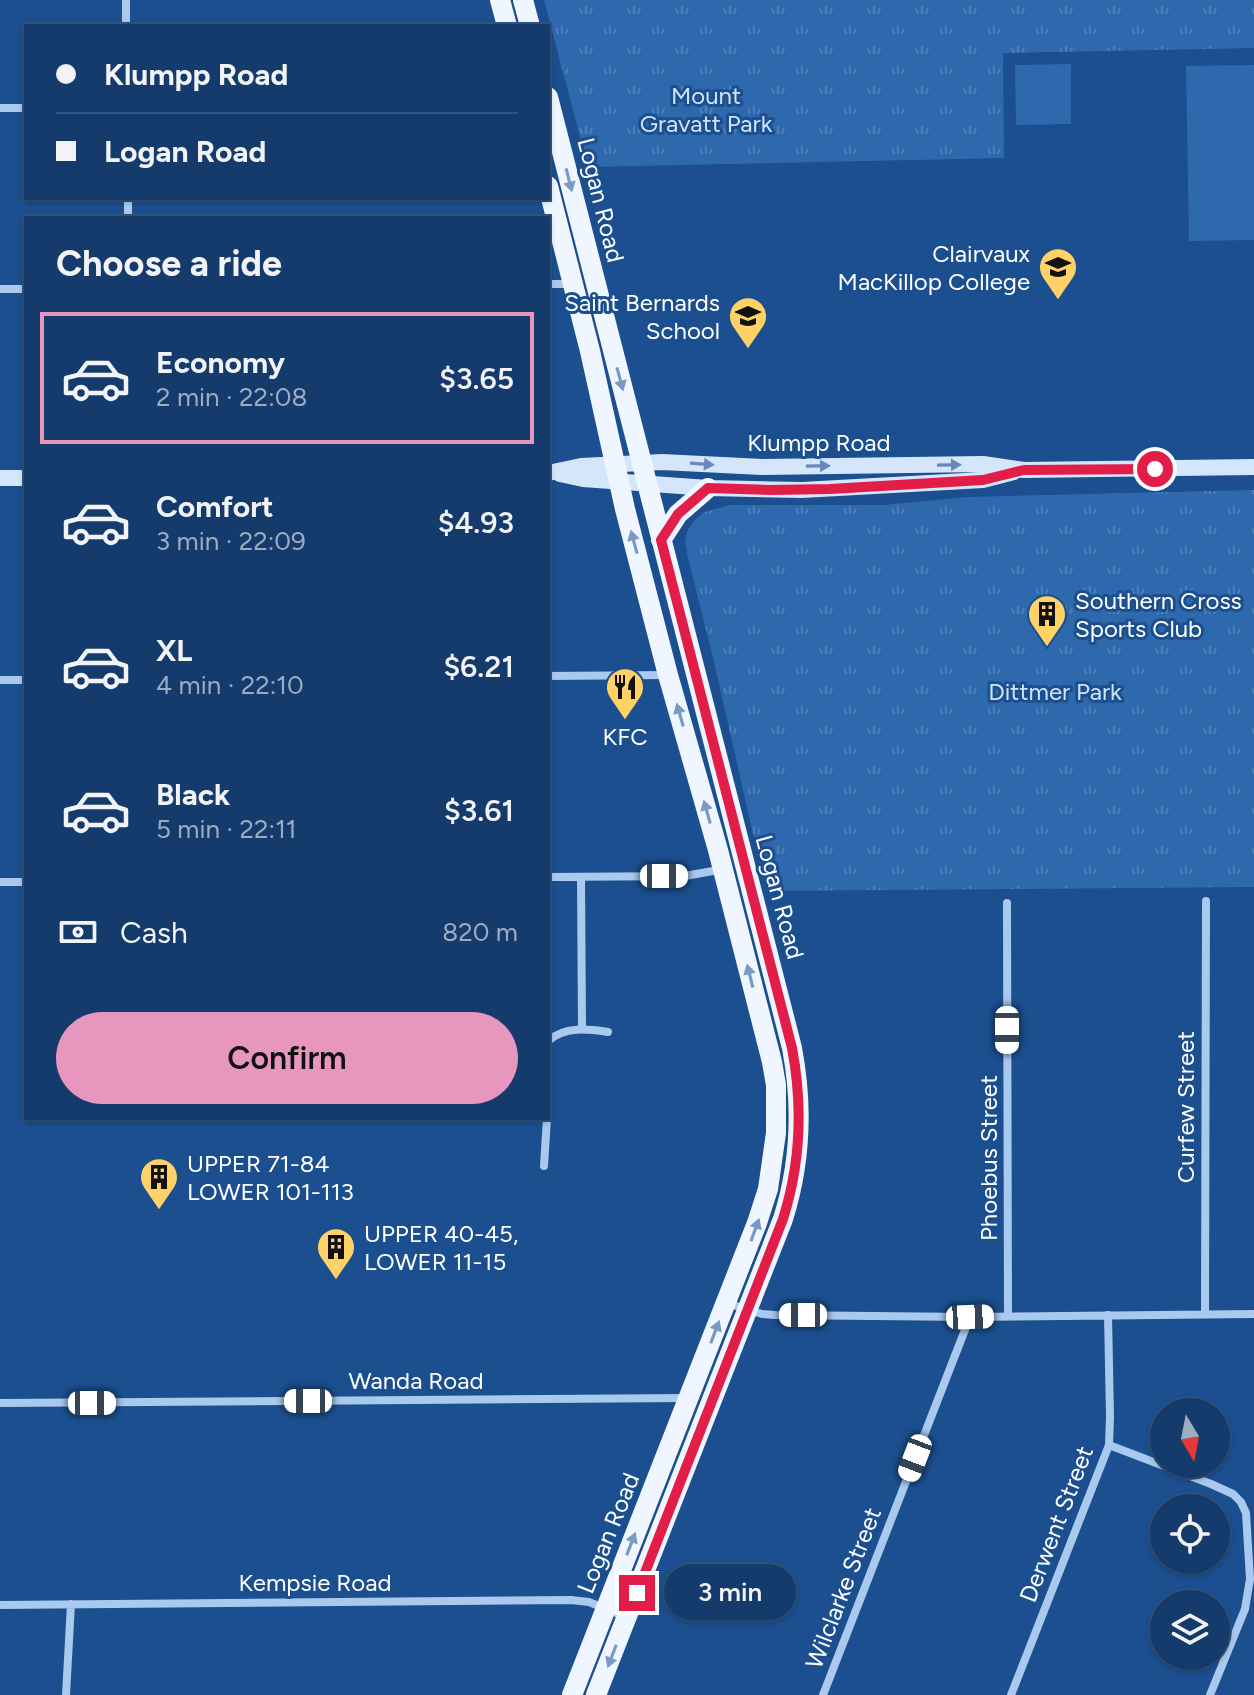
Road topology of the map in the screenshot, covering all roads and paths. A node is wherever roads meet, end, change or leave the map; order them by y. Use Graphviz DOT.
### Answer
graph roads {
  1 [pos="126,0"];
  2 [pos="500,0"];
  3 [pos="523,0"];
  4 [pos="126,24"];
  5 [pos="506,24"];
  6 [pos="529,24"];
  7 [pos="550,105"];
  8 [pos="0,108"];
  9 [pos="24,108"];
  10 [pos="550,194"];
  11 [pos="550,284"];
  12 [pos="573,284"];
  13 [pos="0,289"];
  14 [pos="24,289"];
  15 [pos="642,462"];
  16 [pos="1254,467"];
  17 [pos="1024,470"];
  18 [pos="617,472"];
  19 [pos="551,473"];
  20 [pos="0,478"];
  21 [pos="24,478"];
  22 [pos="647,483"];
  23 [pos="708,488"];
  24 [pos="661,540"];
  25 [pos="668,675"];
  26 [pos="550,676"];
  27 [pos="0,680"];
  28 [pos="24,680"];
  29 [pos="744,864"];
  30 [pos="722,870"];
  31 [pos="550,877"];
  32 [pos="581,877"];
  33 [pos="0,882"];
  34 [pos="24,882"];
  35 [pos="1206,901"];
  36 [pos="1007,903"];
  37 [pos="582,1028"];
  38 [pos="608,1032"];
  39 [pos="550,1039"];
  40 [pos="547,1120"];
  41 [pos="544,1166"];
  42 [pos="726,1302"];
  43 [pos="748,1309"];
  44 [pos="1205,1314"];
  45 [pos="1254,1314"];
  46 [pos="1108,1315"];
  47 [pos="1008,1316"];
  48 [pos="970,1317"];
  49 [pos="689,1398"];
  50 [pos="0,1403"];
  51 [pos="1109,1445"];
  52 [pos="71,1604"];
  53 [pos="0,1605"];
  54 [pos="606,1609"];
  55 [pos="627,1617"];
  56 [pos="66,1695"];
  57 [pos="572,1695"];
  58 [pos="596,1695"];
  59 [pos="823,1695"];
  60 [pos="1011,1695"];
  61 [pos="1210,1695"];
  1 -- 4 [label="street"];
  2 -- 5 [label="main road"];
  3 -- 6 [label="main road"];
  7 -- 15 [label="main road, Logan Road, one-way"];
  8 -- 9 [label="street"];
  10 -- 12 [label="main road, Logan Road"];
  11 -- 12 [label="street"];
  12 -- 18 [label="main road, Logan Road"];
  13 -- 14 [label="street"];
  15 -- 17 [label="main road, Klumpp Road, one-way"];
  15 -- 18 [label="main road, Klumpp Road"];
  15 -- 22 [label="main road, Logan Road"];
  16 -- 17 [label="main road, Klumpp Road"];
  17 -- 23 [label="main road, Klumpp Road"];
  18 -- 19 [label="main road"];
  18 -- 22 [label="main road, Klumpp Road"];
  25 -- 18 [label="main road, Logan Road, one-way"];
  20 -- 21 [label="main road"];
  22 -- 23 [label="main road, Klumpp Road"];
  22 -- 24 [label="main road, Logan Road"];
  23 -- 24 [label="main road"];
  24 -- 29 [label="main road, Logan Road"];
  25 -- 26 [label="street"];
  30 -- 25 [label="main road, Logan Road, one-way"];
  27 -- 28 [label="street"];
  29 -- 30 [label="street"];
  29 -- 43 [label="main road, Logan Road"];
  30 -- 32 [label="street"];
  42 -- 30 [label="main road, Logan Road, one-way"];
  31 -- 32 [label="street"];
  32 -- 37 [label="street"];
  33 -- 34 [label="street"];
  35 -- 44 [label="street, Curfew Street"];
  36 -- 47 [label="street, Phoebus Street"];
  37 -- 38 [label="street"];
  37 -- 39 [label="street"];
  40 -- 41 [label="street"];
  42 -- 43 [label="street"];
  49 -- 42 [label="main road, Logan Road, one-way"];
  43 -- 48 [label="street"];
  43 -- 55 [label="main road, Logan Road"];
  44 -- 45 [label="street"];
  44 -- 46 [label="street"];
  46 -- 47 [label="street"];
  46 -- 51 [label="street, Derwent Street"];
  47 -- 48 [label="street"];
  48 -- 59 [label="street, Wilclarke Street"];
  49 -- 50 [label="street, Wanda Road"];
  54 -- 49 [label="main road, Logan Road, one-way"];
  51 -- 60 [label="street, Derwent Street"];
  51 -- 61 [label="street"];
  52 -- 53 [label="street, Kempsie Road"];
  52 -- 54 [label="street, Kempsie Road"];
  52 -- 56 [label="street"];
  54 -- 55 [label="street, Kempsie Road"];
  54 -- 57 [label="main road, Logan Road"];
  55 -- 58 [label="main road, Logan Road, one-way"];
}
